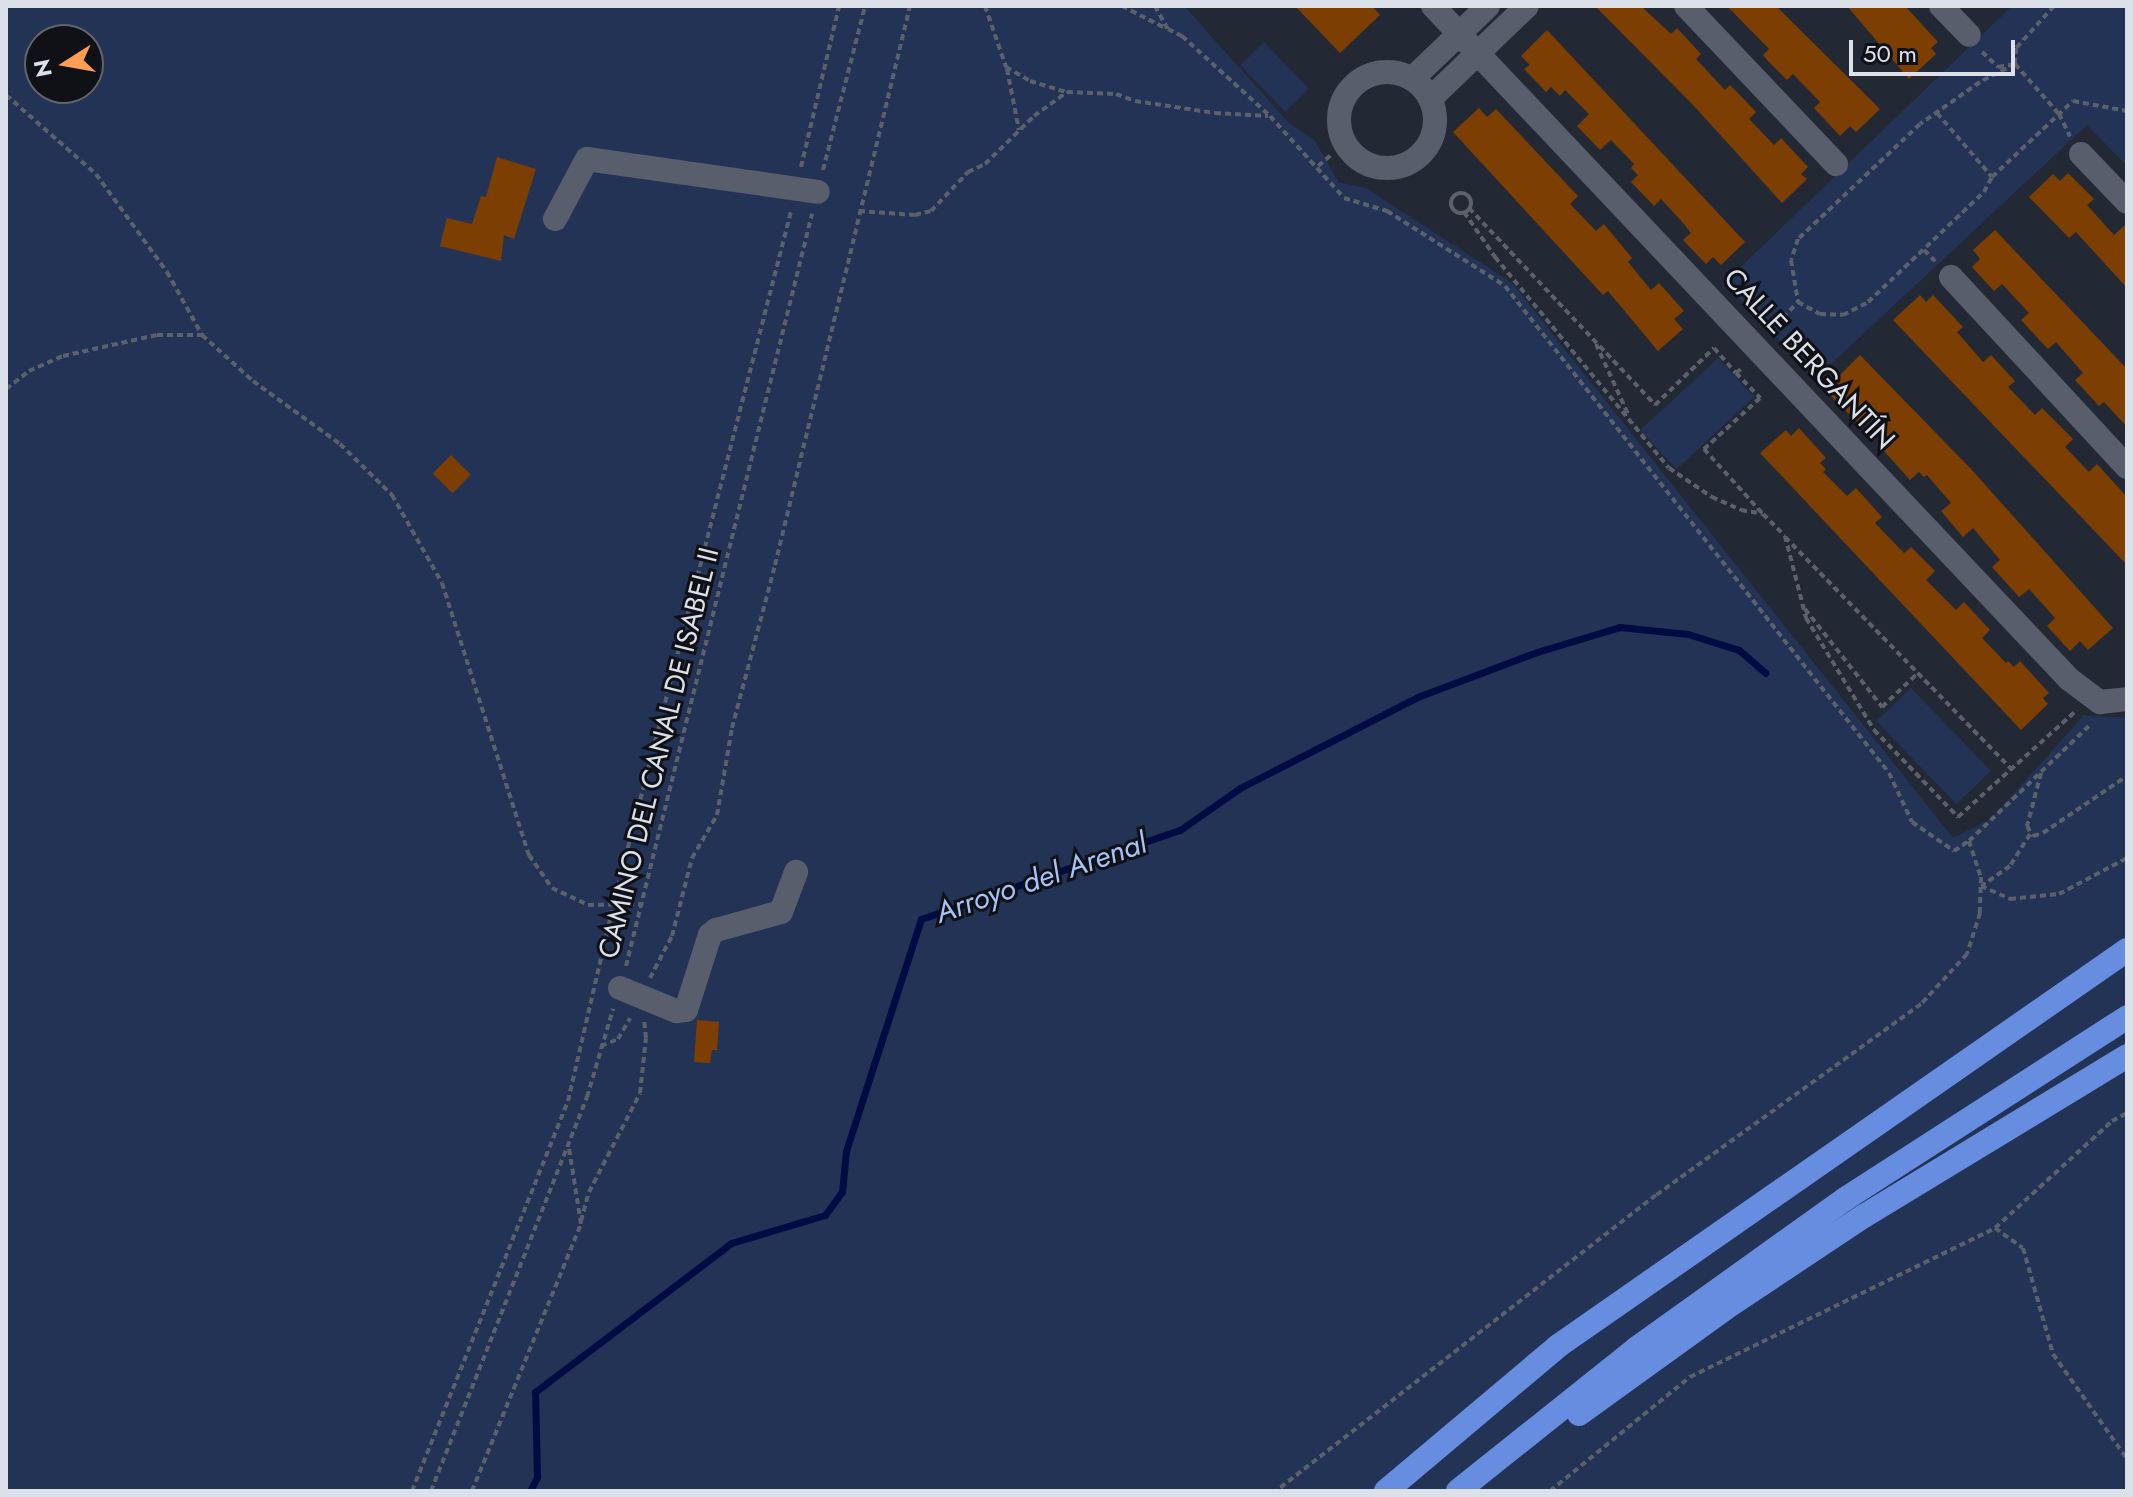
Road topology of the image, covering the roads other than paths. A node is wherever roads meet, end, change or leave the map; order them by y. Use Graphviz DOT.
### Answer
graph roads {
  1 [pos="1433,6"];
  2 [pos="1488,6"];
  3 [pos="1527,6"];
  4 [pos="1686,6"];
  5 [pos="1941,6"];
  6 [pos="1459,34"];
  7 [pos="1971,39"];
  8 [pos="1478,53"];
  9 [pos="1412,79"];
  10 [pos="1430,99"];
  11 [pos="2078,148"];
  12 [pos="1836,164"];
  13 [pos="807,191"];
  14 [pos="2127,202"];
  15 [pos="555,219"];
  16 [pos="1947,273"];
  17 [pos="2127,467"];
  18 [pos="2127,699"];
  19 [pos="796,872"];
  20 [pos="2127,950"];
  21 [pos="630,992"];
  22 [pos="2127,1017"];
  23 [pos="2127,1056"];
  24 [pos="1493,1462"];
  25 [pos="1386,1491"];
  26 [pos="1458,1491"];
  1 -- 6 [label="street"];
  2 -- 6 [label="street"];
  3 -- 8 [label="street"];
  4 -- 12 [label="street"];
  5 -- 7 [label="street"];
  6 -- 8 [label="street, CALLE BERGANTÍN"];
  6 -- 9 [label="street"];
  8 -- 10 [label="street"];
  8 -- 18 [label="street, CALLE BERGANTÍN"];
  9 -- 10 [label="street"];
  9 -- 10 [label="street"];
  11 -- 14 [label="street"];
  13 -- 15 [label="street"];
  16 -- 17 [label="street"];
  19 -- 21 [label="street"];
  20 -- 25 [label="highway"];
  22 -- 24 [label="highway"];
  23 -- 24 [label="highway"];
  24 -- 26 [label="highway"];
}
